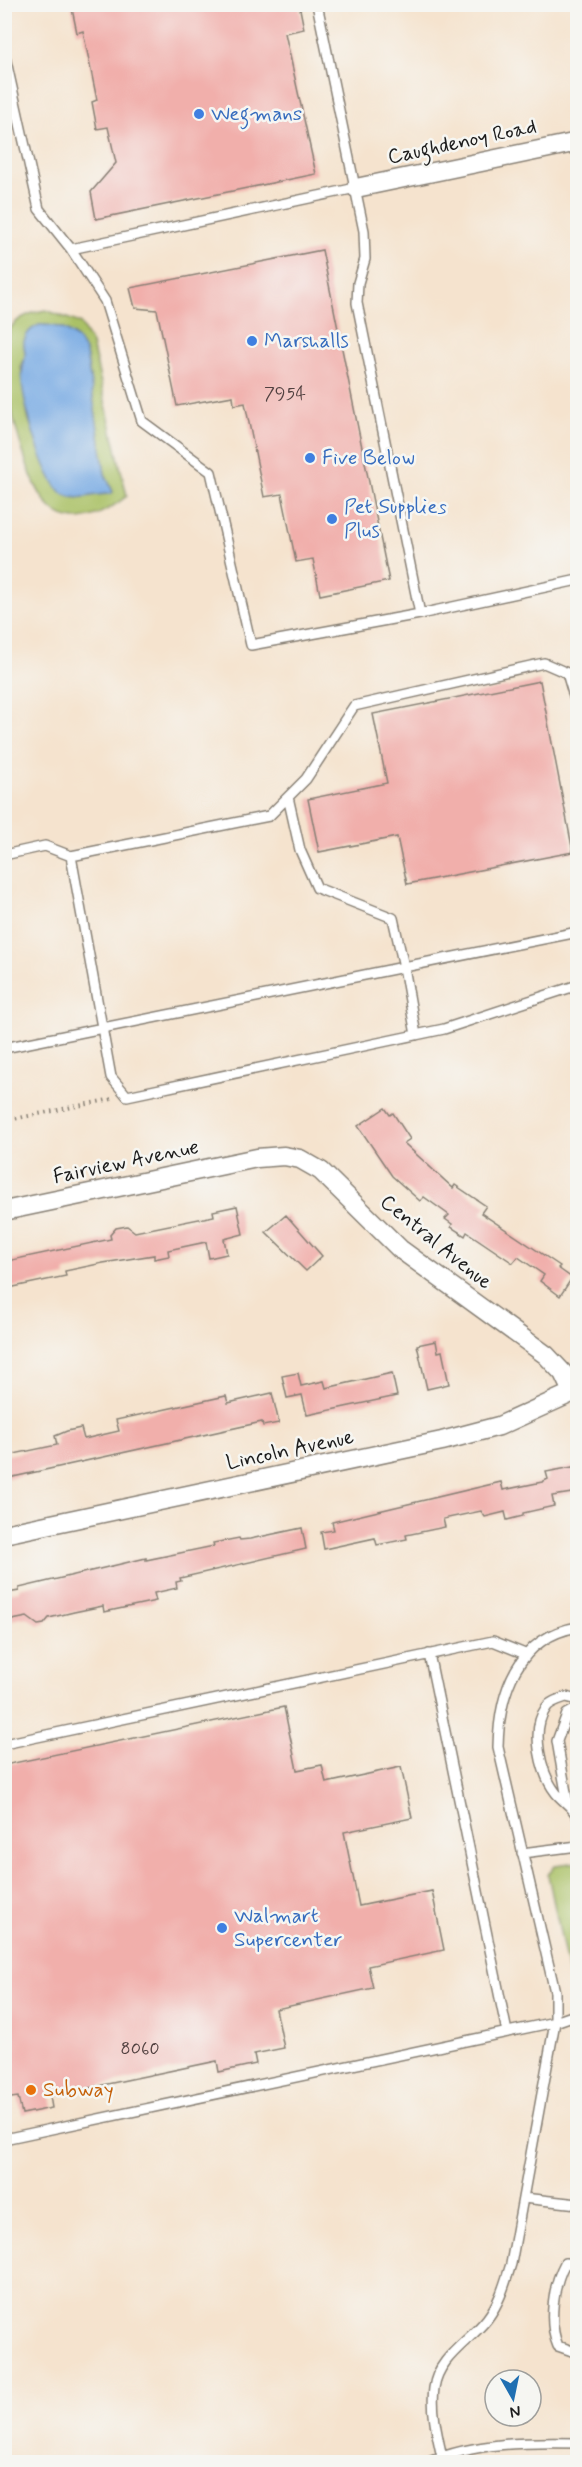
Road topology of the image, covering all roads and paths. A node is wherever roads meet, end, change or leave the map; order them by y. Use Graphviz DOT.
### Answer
graph roads {
  1 [pos="318,4"];
  2 [pos="4,52"];
  3 [pos="578,142"];
  4 [pos="356,188"];
  5 [pos="71,249"];
  6 [pos="578,580"];
  7 [pos="420,614"];
  8 [pos="578,710"];
  9 [pos="288,797"];
  10 [pos="4,855"];
  11 [pos="71,856"];
  12 [pos="578,932"];
  13 [pos="404,967"];
  14 [pos="578,986"];
  15 [pos="102,1029"];
  16 [pos="416,1035"];
  17 [pos="4,1048"];
  18 [pos="128,1096"];
  19 [pos="4,1121"];
  20 [pos="257,1158"];
  21 [pos="4,1210"];
  22 [pos="575,1391"];
  23 [pos="4,1534"];
  24 [pos="578,1627"];
  25 [pos="429,1654"];
  26 [pos="525,1654"];
  27 [pos="578,1700"];
  28 [pos="578,1708"];
  29 [pos="4,1744"];
  30 [pos="568,1804"];
  31 [pos="578,1818"];
  32 [pos="578,1846"];
  33 [pos="522,1853"];
  34 [pos="578,2014"];
  35 [pos="555,2022"];
  36 [pos="507,2032"];
  37 [pos="4,2139"];
  38 [pos="523,2198"];
  39 [pos="578,2204"];
  40 [pos="578,2264"];
  41 [pos="578,2353"];
  42 [pos="578,2443"];
  43 [pos="442,2457"];
  44 [pos="429,2463"];
  1 -- 4 [label="lane"];
  2 -- 5 [label="lane"];
  3 -- 4 [label="street, Caughdenoy Road"];
  4 -- 5 [label="lane"];
  4 -- 7 [label="lane"];
  5 -- 7 [label="lane"];
  6 -- 7 [label="lane"];
  8 -- 9 [label="lane"];
  9 -- 11 [label="lane"];
  9 -- 13 [label="lane"];
  10 -- 11 [label="lane"];
  11 -- 15 [label="lane"];
  12 -- 13 [label="lane"];
  13 -- 15 [label="lane"];
  13 -- 16 [label="lane"];
  14 -- 16 [label="lane"];
  15 -- 17 [label="lane"];
  15 -- 18 [label="lane"];
  16 -- 18 [label="lane"];
  18 -- 19 [label="path"];
  20 -- 21 [label="street, Fairview Avenue"];
  20 -- 22 [label="street, Central Avenue"];
  22 -- 23 [label="street, Lincoln Avenue"];
  24 -- 26 [label="lane"];
  25 -- 26 [label="lane"];
  25 -- 29 [label="lane"];
  25 -- 36 [label="lane"];
  26 -- 33 [label="lane"];
  27 -- 30 [label="lane"];
  28 -- 30 [label="lane"];
  30 -- 31 [label="lane"];
  32 -- 33 [label="lane"];
  33 -- 35 [label="lane"];
  34 -- 35 [label="lane"];
  35 -- 36 [label="lane"];
  35 -- 38 [label="lane"];
  36 -- 37 [label="lane"];
  38 -- 39 [label="lane"];
  38 -- 43 [label="lane"];
  40 -- 41 [label="lane"];
  42 -- 43 [label="lane"];
  43 -- 44 [label="lane"];
}
